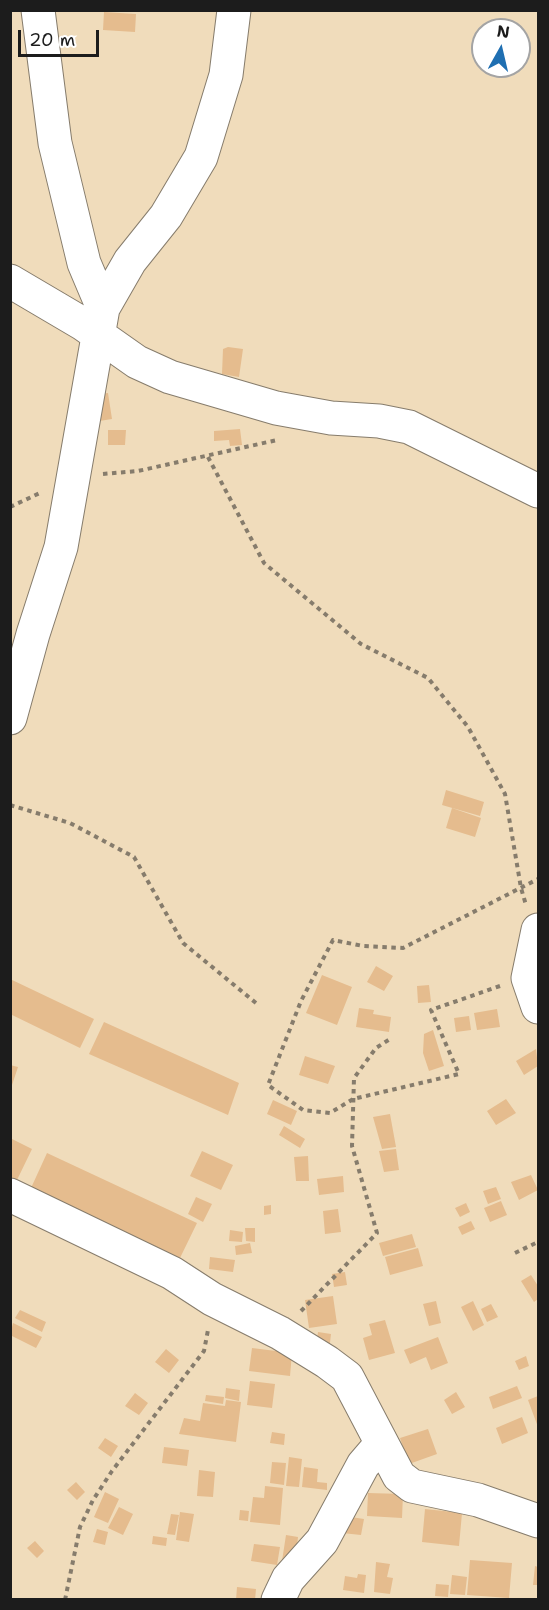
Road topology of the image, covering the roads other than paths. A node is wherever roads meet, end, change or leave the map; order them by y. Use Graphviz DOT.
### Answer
graph roads {
  1 [pos="38,10"];
  2 [pos="234,10"];
  3 [pos="10,281"];
  4 [pos="100,321"];
  5 [pos="538,485"];
  6 [pos="10,718"];
  7 [pos="538,933"];
  8 [pos="533,993"];
  9 [pos="10,1195"];
  10 [pos="381,1444"];
  11 [pos="538,1521"];
  12 [pos="278,1599"];
  1 -- 4 [label="street"];
  2 -- 4 [label="street"];
  3 -- 4 [label="street"];
  4 -- 5 [label="street"];
  4 -- 6 [label="street"];
  7 -- 8 [label="street"];
  9 -- 10 [label="street"];
  10 -- 11 [label="street"];
  10 -- 12 [label="street"];
}
